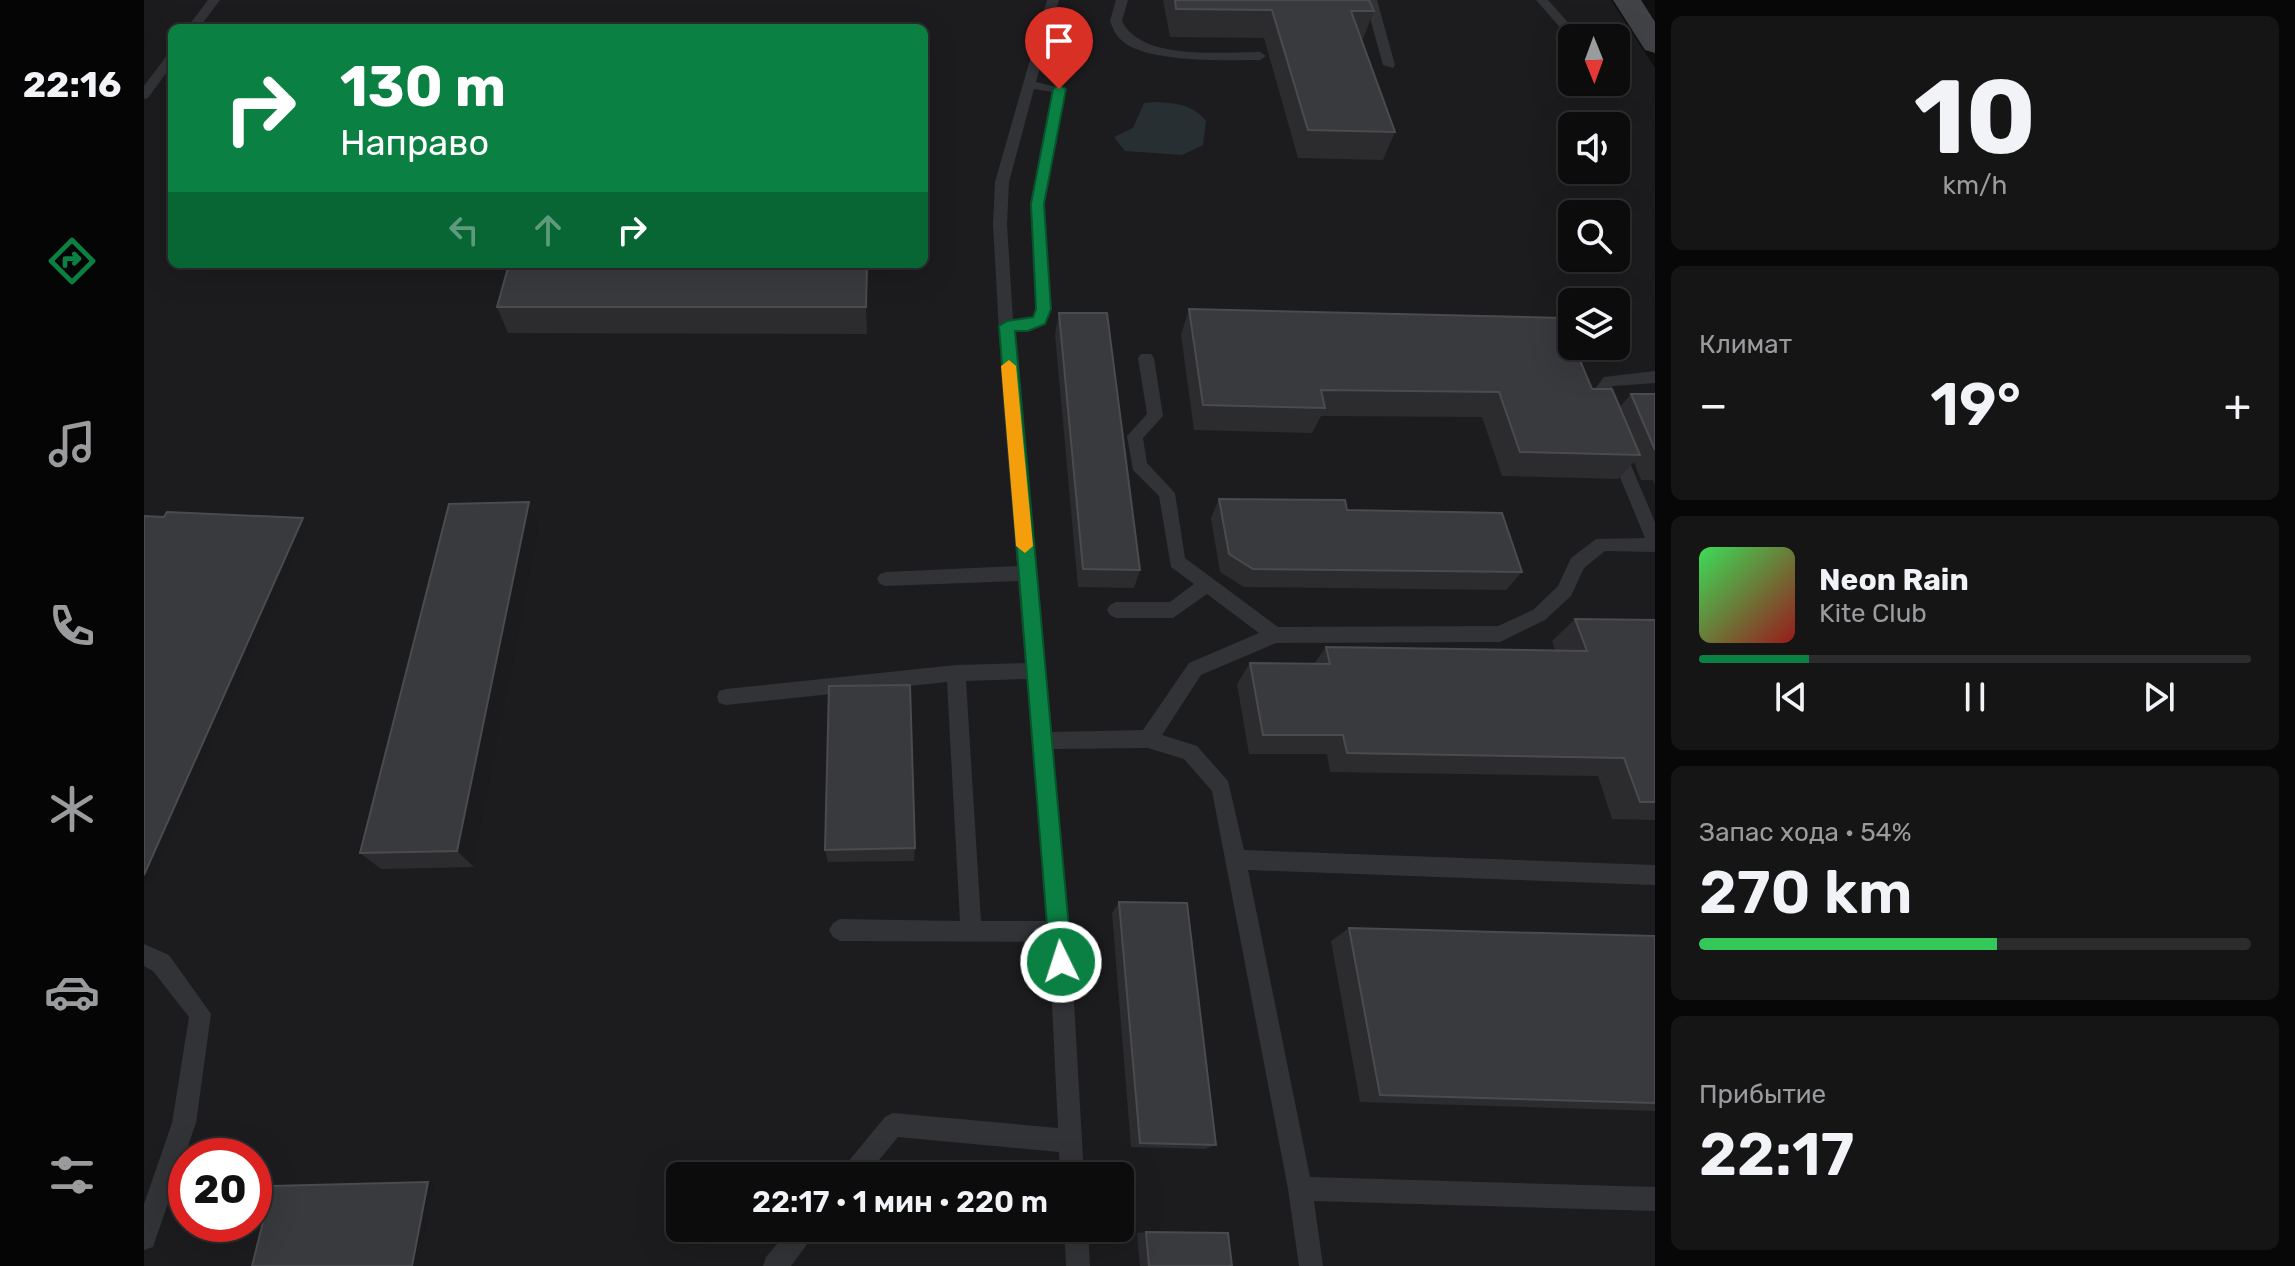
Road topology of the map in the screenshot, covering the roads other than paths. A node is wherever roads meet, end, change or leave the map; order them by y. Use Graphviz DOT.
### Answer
graph roads {
  1 [pos="214,0"];
  2 [pos="1053,0"];
  3 [pos="1122,0"];
  4 [pos="1371,0"];
  5 [pos="1542,0"];
  6 [pos="1627,0"];
  7 [pos="196,24"];
  8 [pos="1563,24"];
  9 [pos="1655,44"];
  10 [pos="1260,56"];
  11 [pos="168,62"];
  12 [pos="1389,65"];
  13 [pos="1030,85"];
  14 [pos="144,95"];
  15 [pos="1007,326"];
  16 [pos="1146,358"];
  17 [pos="1655,377"];
  18 [pos="1655,543"];
  19 [pos="1027,573"];
  20 [pos="886,579"];
  21 [pos="1207,584"];
  22 [pos="1116,610"];
  23 [pos="1275,635"];
  24 [pos="1035,671"];
  25 [pos="956,673"];
  26 [pos="726,697"];
  27 [pos="1148,739"];
  28 [pos="1041,741"];
  29 [pos="1236,860"];
  30 [pos="1655,875"];
  31 [pos="840,930"];
  32 [pos="971,931"];
  33 [pos="1059,932"];
  34 [pos="144,955"];
  35 [pos="1070,1141"];
  36 [pos="863,1162"];
  37 [pos="1071,1162"];
  38 [pos="1300,1189"];
  39 [pos="1655,1199"];
  40 [pos="144,1238"];
  41 [pos="795,1242"];
  42 [pos="1077,1242"];
  43 [pos="775,1266"];
  44 [pos="1078,1266"];
  45 [pos="1311,1266"];
  1 -- 7 [label="lane"];
  2 -- 13 [label="lane"];
  3 -- 10 [label="lane"];
  4 -- 12 [label="lane"];
  5 -- 8 [label="lane"];
  6 -- 9 [label="main road"];
  11 -- 14 [label="lane"];
  13 -- 15 [label="lane"];
  13 -- 15 [label="lane"];
  15 -- 19 [label="lane"];
  16 -- 21 [label="lane"];
  17 -- 18 [label="lane"];
  18 -- 23 [label="lane"];
  19 -- 20 [label="lane"];
  19 -- 24 [label="lane"];
  21 -- 22 [label="lane"];
  21 -- 23 [label="lane"];
  23 -- 27 [label="lane"];
  24 -- 25 [label="lane"];
  24 -- 28 [label="lane"];
  25 -- 26 [label="lane"];
  25 -- 32 [label="lane"];
  27 -- 28 [label="lane"];
  27 -- 29 [label="lane"];
  28 -- 33 [label="lane"];
  29 -- 30 [label="lane"];
  29 -- 38 [label="lane"];
  31 -- 32 [label="lane"];
  32 -- 33 [label="lane"];
  33 -- 35 [label="lane"];
  34 -- 40 [label="lane"];
  35 -- 36 [label="lane"];
  35 -- 37 [label="lane"];
  38 -- 39 [label="lane"];
  38 -- 45 [label="lane"];
  41 -- 43 [label="lane"];
  42 -- 44 [label="lane"];
}
